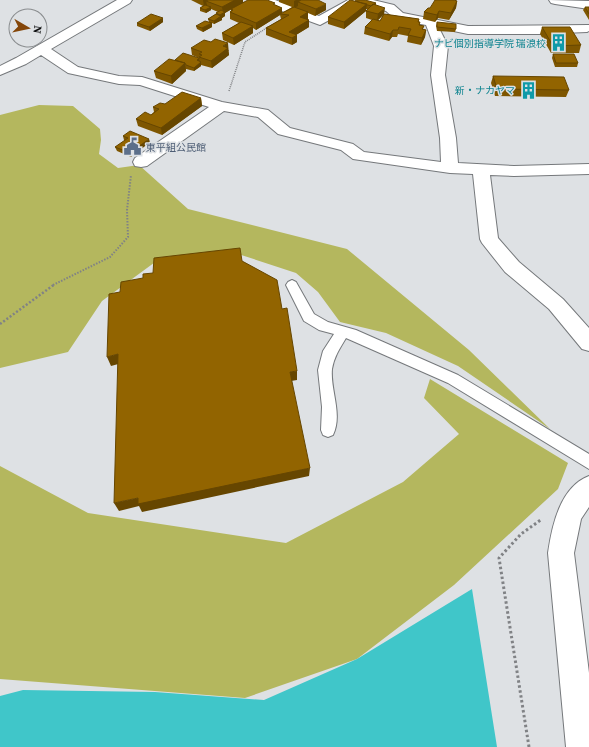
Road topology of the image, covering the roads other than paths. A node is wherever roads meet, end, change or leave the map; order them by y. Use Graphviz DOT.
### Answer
graph roads {
  1 [pos="126,0"];
  2 [pos="264,0"];
  3 [pos="357,0"];
  4 [pos="555,0"];
  5 [pos="573,3"];
  6 [pos="589,5"];
  7 [pos="431,22"];
  8 [pos="588,29"];
  9 [pos="42,49"];
  10 [pos="0,71"];
  11 [pos="221,106"];
  12 [pos="141,162"];
  13 [pos="450,168"];
  14 [pos="589,169"];
  15 [pos="481,170"];
  16 [pos="292,285"];
  17 [pos="343,332"];
  18 [pos="589,343"];
  19 [pos="328,430"];
  20 [pos="589,462"];
  21 [pos="589,488"];
  22 [pos="582,747"];
  1 -- 9 [label="street"];
  2 -- 3 [label="street"];
  3 -- 7 [label="street"];
  4 -- 5 [label="street"];
  5 -- 6 [label="street"];
  5 -- 8 [label="street"];
  7 -- 8 [label="street"];
  7 -- 13 [label="street"];
  9 -- 10 [label="street"];
  9 -- 11 [label="street"];
  11 -- 12 [label="street"];
  11 -- 13 [label="street"];
  13 -- 15 [label="street"];
  14 -- 15 [label="street"];
  15 -- 18 [label="street"];
  16 -- 17 [label="lane"];
  17 -- 19 [label="lane"];
  17 -- 20 [label="lane"];
  21 -- 22 [label="street"];
}
